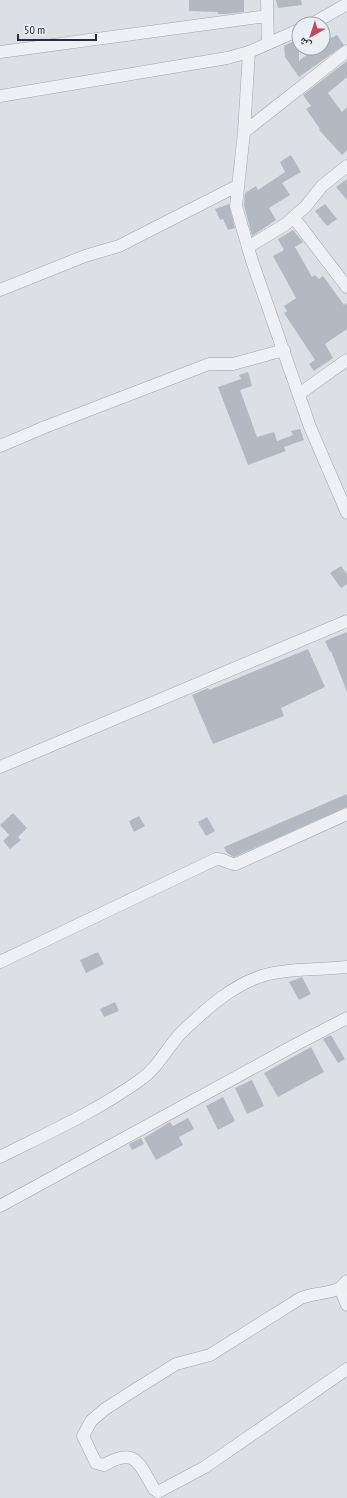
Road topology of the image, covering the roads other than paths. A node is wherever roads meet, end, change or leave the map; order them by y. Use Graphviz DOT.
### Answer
graph roads {
  1 [pos="267,0"];
  2 [pos="347,4"];
  3 [pos="268,16"];
  4 [pos="326,16"];
  5 [pos="291,33"];
  6 [pos="268,43"];
  7 [pos="347,51"];
  8 [pos="0,52"];
  9 [pos="249,52"];
  10 [pos="0,96"];
  11 [pos="244,132"];
  12 [pos="347,166"];
  13 [pos="237,186"];
  14 [pos="294,218"];
  15 [pos="248,247"];
  16 [pos="347,287"];
  17 [pos="0,290"];
  18 [pos="284,350"];
  19 [pos="347,360"];
  20 [pos="299,394"];
  21 [pos="0,446"];
  22 [pos="347,513"];
  23 [pos="347,621"];
  24 [pos="0,767"];
  25 [pos="347,814"];
  26 [pos="0,962"];
  27 [pos="347,967"];
  28 [pos="347,1018"];
  29 [pos="0,1157"];
  30 [pos="0,1206"];
  31 [pos="344,1285"];
  32 [pos="347,1305"];
  33 [pos="347,1369"];
  1 -- 3 [label="street"];
  2 -- 4 [label="street"];
  3 -- 6 [label="street"];
  3 -- 8 [label="street"];
  5 -- 6 [label="street"];
  6 -- 9 [label="street"];
  7 -- 11 [label="street"];
  9 -- 10 [label="street"];
  9 -- 11 [label="street"];
  11 -- 13 [label="street"];
  12 -- 14 [label="street"];
  13 -- 15 [label="street"];
  13 -- 17 [label="street"];
  14 -- 15 [label="street"];
  14 -- 16 [label="street"];
  15 -- 18 [label="street"];
  18 -- 20 [label="street"];
  18 -- 21 [label="street"];
  19 -- 20 [label="street"];
  20 -- 22 [label="street"];
  23 -- 24 [label="street"];
  25 -- 26 [label="street"];
  27 -- 29 [label="street"];
  28 -- 30 [label="street"];
  31 -- 32 [label="street"];
  31 -- 33 [label="street"];
}
